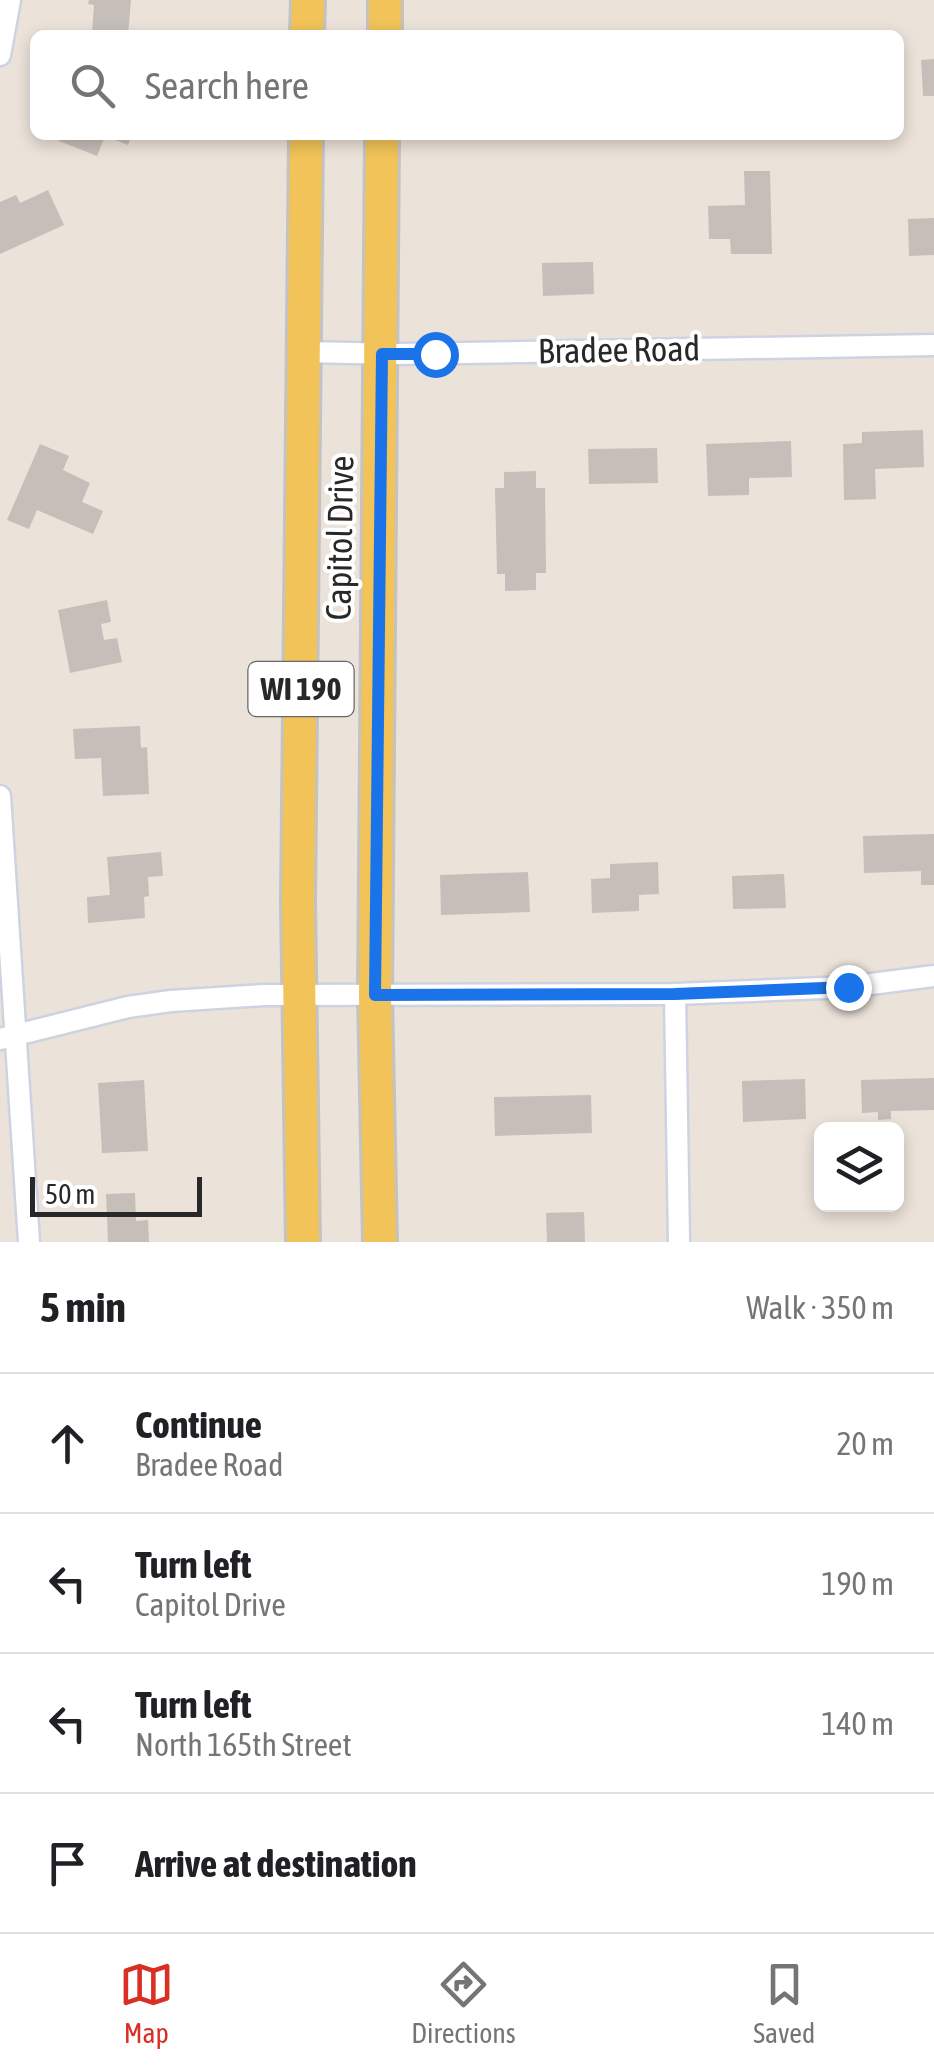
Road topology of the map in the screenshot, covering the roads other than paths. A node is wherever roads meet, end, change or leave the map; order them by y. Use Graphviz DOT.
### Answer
graph roads {
  1 [pos="10,0"];
  2 [pos="308,0"];
  3 [pos="385,0"];
  4 [pos="308,30"];
  5 [pos="385,30"];
  6 [pos="0,56"];
  7 [pos="306,140"];
  8 [pos="382,140"];
  9 [pos="934,344"];
  10 [pos="303,352"];
  11 [pos="382,354"];
  12 [pos="0,796"];
  13 [pos="934,976"];
  14 [pos="675,994"];
  15 [pos="300,995"];
  16 [pos="375,995"];
  17 [pos="7,1037"];
  18 [pos="29,1242"];
  19 [pos="302,1242"];
  20 [pos="380,1242"];
  21 [pos="680,1242"];
  1 -- 6 [label="street"];
  2 -- 4 [label="main road"];
  3 -- 5 [label="main road"];
  7 -- 10 [label="main road, Capitol Drive / WI 190"];
  8 -- 11 [label="main road, Capitol Drive / WI 190"];
  9 -- 11 [label="street, Bradee Road"];
  10 -- 11 [label="street, Bradee Road"];
  10 -- 15 [label="main road, Capitol Drive / WI 190"];
  11 -- 16 [label="main road, Capitol Drive / WI 190"];
  12 -- 17 [label="street"];
  13 -- 14 [label="street"];
  14 -- 16 [label="street"];
  14 -- 21 [label="street"];
  15 -- 16 [label="street"];
  15 -- 17 [label="street"];
  15 -- 19 [label="main road, Capitol Drive / WI 190"];
  16 -- 20 [label="main road, Capitol Drive / WI 190"];
  17 -- 18 [label="street"];
}
